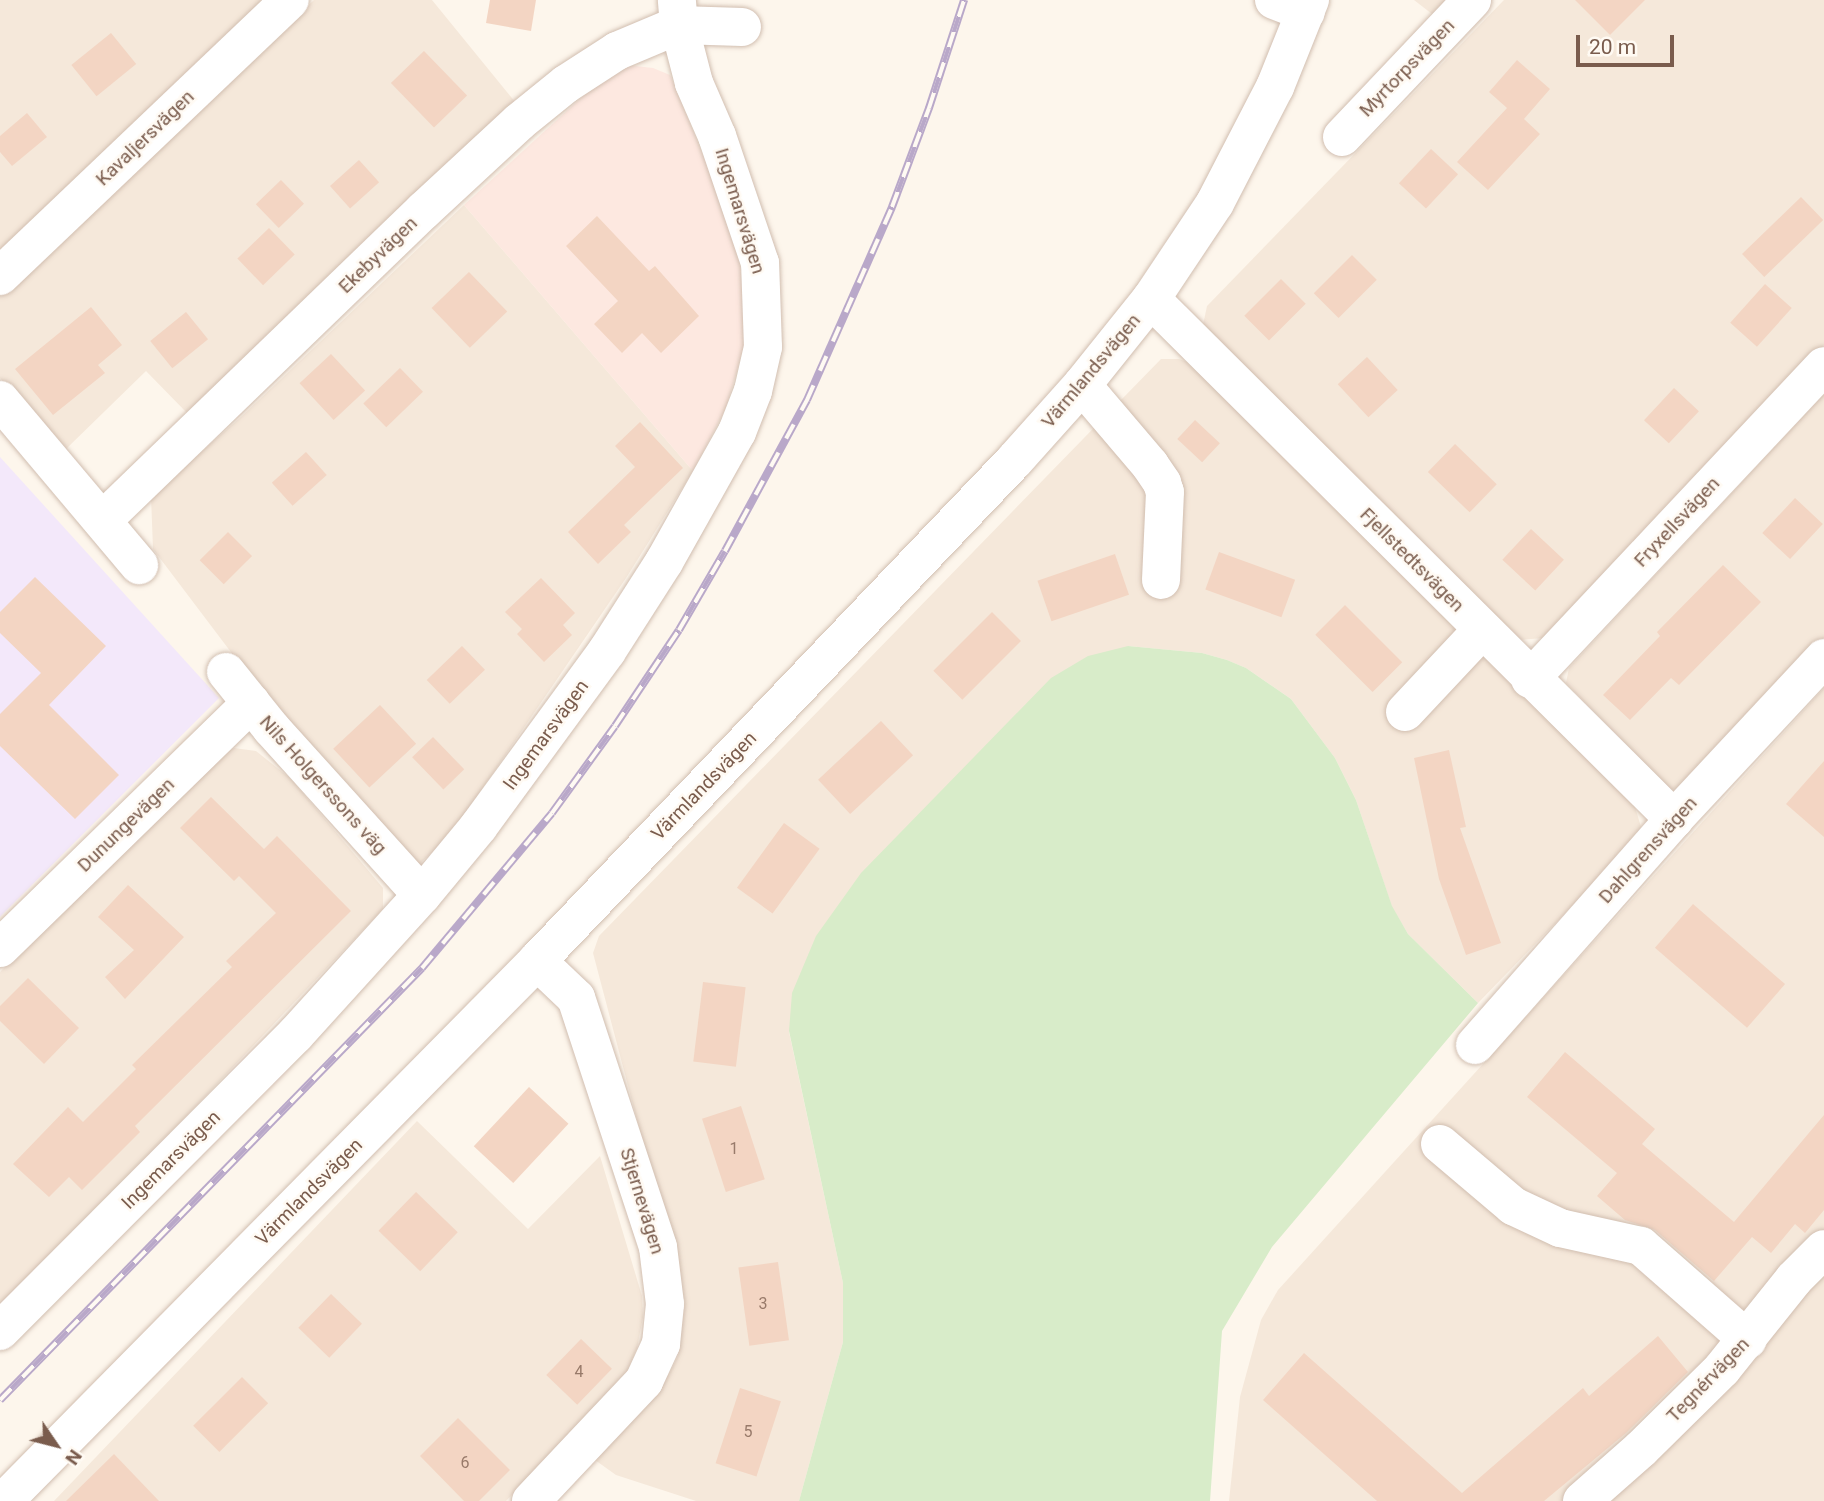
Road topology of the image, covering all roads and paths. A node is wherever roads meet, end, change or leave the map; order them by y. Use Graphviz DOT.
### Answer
graph roads {
  1 [pos="290,0"];
  2 [pos="1472,0"];
  3 [pos="1297,4"];
  4 [pos="678,13"];
  5 [pos="742,27"];
  6 [pos="1342,137"];
  7 [pos="0,276"];
  8 [pos="1151,299"];
  9 [pos="1824,366"];
  10 [pos="1082,385"];
  11 [pos="0,400"];
  12 [pos="103,520"];
  13 [pos="139,565"];
  14 [pos="1161,580"];
  15 [pos="1482,630"];
  16 [pos="1824,658"];
  17 [pos="226,672"];
  18 [pos="1530,679"];
  19 [pos="251,703"];
  20 [pos="1405,712"];
  21 [pos="1674,819"];
  22 [pos="422,895"];
  23 [pos="0,948"];
  24 [pos="537,961"];
  25 [pos="1475,1045"];
  26 [pos="1440,1144"];
  27 [pos="1824,1249"];
  28 [pos="0,1331"];
  29 [pos="1748,1340"];
  30 [pos="4,1501"];
  31 [pos="531,1501"];
  32 [pos="1581,1501"];
  1 -- 7 [label="street, Kavaljersvägen"];
  2 -- 6 [label="street, Myrtorpsvägen"];
  3 -- 8 [label="street, Värmlandsvägen"];
  4 -- 5 [label="street"];
  4 -- 12 [label="street, Ekebyvägen"];
  4 -- 22 [label="street, Ingemarsvägen"];
  8 -- 10 [label="street, Värmlandsvägen"];
  8 -- 15 [label="street, Fjellstedtsvägen"];
  9 -- 18 [label="street, Fryxellsvägen"];
  10 -- 14 [label="street"];
  10 -- 24 [label="street, Värmlandsvägen"];
  11 -- 12 [label="street"];
  12 -- 13 [label="street"];
  15 -- 18 [label="street, Fjellstedtsvägen"];
  15 -- 20 [label="street"];
  16 -- 21 [label="street, Dahlgrensvägen"];
  17 -- 19 [label="street, Nils Holgerssons väg"];
  18 -- 21 [label="street, Fjellstedtsvägen"];
  19 -- 22 [label="street, Nils Holgerssons väg"];
  19 -- 23 [label="street, Dunungevägen"];
  21 -- 25 [label="street, Dahlgrensvägen"];
  22 -- 28 [label="street, Ingemarsvägen"];
  24 -- 30 [label="street, Värmlandsvägen"];
  24 -- 31 [label="street, Stjernevägen"];
  26 -- 29 [label="street"];
  27 -- 29 [label="street, Tegnérvägen"];
  29 -- 32 [label="street, Tegnérvägen"];
}
